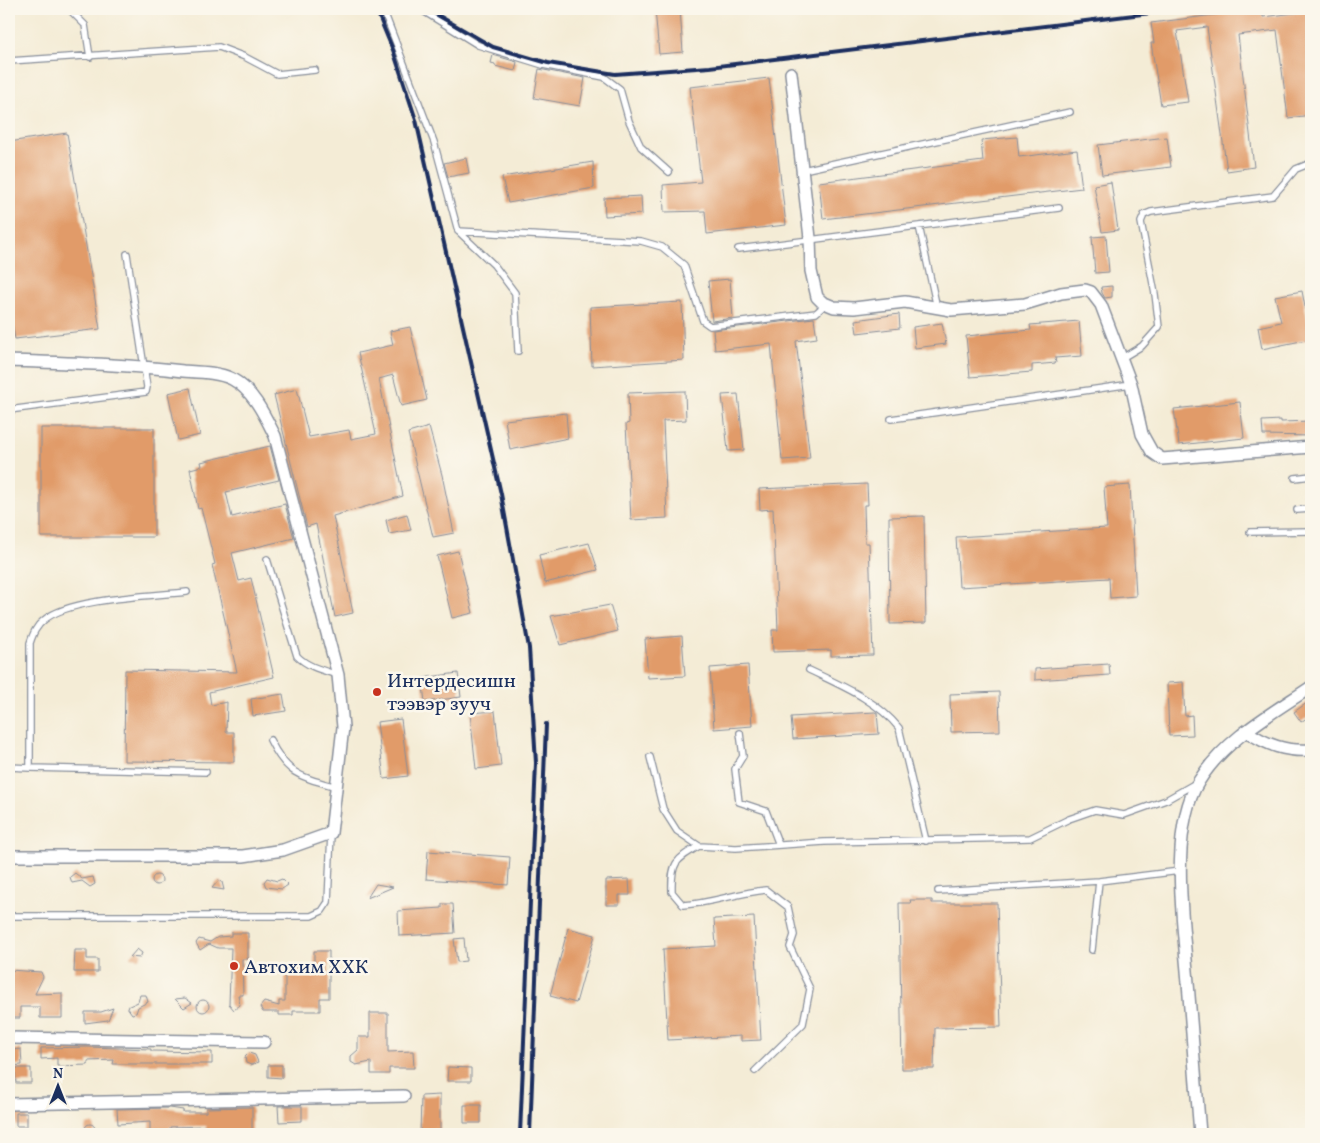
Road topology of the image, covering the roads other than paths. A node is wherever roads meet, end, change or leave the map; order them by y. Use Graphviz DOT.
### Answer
graph roads {
  1 [pos="69,9"];
  2 [pos="383,9"];
  3 [pos="420,9"];
  4 [pos="90,57"];
  5 [pos="9,60"];
  6 [pos="315,70"];
  7 [pos="791,73"];
  8 [pos="1070,112"];
  9 [pos="1311,162"];
  10 [pos="803,170"];
  11 [pos="669,172"];
  12 [pos="1059,208"];
  13 [pos="919,226"];
  14 [pos="458,230"];
  15 [pos="810,238"];
  16 [pos="738,249"];
  17 [pos="127,254"];
  18 [pos="826,304"];
  19 [pos="937,308"];
  20 [pos="518,351"];
  21 [pos="1122,358"];
  22 [pos="9,361"];
  23 [pos="143,366"];
  24 [pos="1131,384"];
  25 [pos="9,410"];
  26 [pos="891,419"];
  27 [pos="1311,447"];
  28 [pos="1311,476"];
  29 [pos="1295,478"];
  30 [pos="1311,509"];
  31 [pos="1297,510"];
  32 [pos="1311,531"];
  33 [pos="1250,532"];
  34 [pos="267,560"];
  35 [pos="187,592"];
  36 [pos="809,670"];
  37 [pos="338,675"];
  38 [pos="1311,687"];
  39 [pos="1246,731"];
  40 [pos="740,733"];
  41 [pos="270,740"];
  42 [pos="1311,750"];
  43 [pos="650,757"];
  44 [pos="9,767"];
  45 [pos="30,768"];
  46 [pos="206,772"];
  47 [pos="1198,782"];
  48 [pos="337,787"];
  49 [pos="331,833"];
  50 [pos="9,837"];
  51 [pos="926,841"];
  52 [pos="779,845"];
  53 [pos="699,846"];
  54 [pos="9,856"];
  55 [pos="1180,871"];
  56 [pos="1099,881"];
  57 [pos="938,891"];
  58 [pos="9,916"];
  59 [pos="1092,950"];
  60 [pos="9,1038"];
  61 [pos="264,1042"];
  62 [pos="755,1071"];
  63 [pos="404,1096"];
  64 [pos="9,1104"];
  65 [pos="1200,1134"];
  1 -- 4 [label="lane"];
  2 -- 14 [label="lane"];
  3 -- 11 [label="lane"];
  4 -- 5 [label="lane"];
  4 -- 6 [label="lane"];
  7 -- 10 [label="street"];
  8 -- 10 [label="lane"];
  9 -- 21 [label="lane"];
  10 -- 15 [label="street"];
  12 -- 13 [label="lane"];
  13 -- 15 [label="lane"];
  13 -- 19 [label="lane"];
  14 -- 18 [label="lane"];
  14 -- 20 [label="lane"];
  15 -- 16 [label="lane"];
  15 -- 18 [label="street"];
  17 -- 23 [label="lane"];
  18 -- 19 [label="street"];
  19 -- 21 [label="street"];
  21 -- 24 [label="street"];
  22 -- 23 [label="street"];
  23 -- 25 [label="lane"];
  23 -- 37 [label="street"];
  24 -- 26 [label="lane"];
  24 -- 27 [label="street"];
  28 -- 29 [label="lane"];
  30 -- 31 [label="lane"];
  32 -- 33 [label="lane"];
  34 -- 37 [label="lane"];
  35 -- 45 [label="lane"];
  36 -- 51 [label="lane"];
  37 -- 48 [label="street"];
  38 -- 39 [label="street"];
  39 -- 42 [label="street"];
  39 -- 47 [label="street"];
  40 -- 52 [label="lane"];
  41 -- 48 [label="lane"];
  43 -- 53 [label="lane"];
  44 -- 45 [label="lane"];
  45 -- 46 [label="lane"];
  47 -- 51 [label="lane"];
  47 -- 55 [label="street"];
  48 -- 49 [label="street"];
  49 -- 54 [label="street"];
  49 -- 58 [label="lane"];
  50 -- 54 [label="lane"];
  51 -- 52 [label="lane"];
  52 -- 53 [label="lane"];
  53 -- 62 [label="lane"];
  55 -- 56 [label="lane"];
  55 -- 65 [label="street"];
  56 -- 57 [label="lane"];
  56 -- 59 [label="lane"];
  60 -- 61 [label="street"];
  63 -- 64 [label="street"];
}
